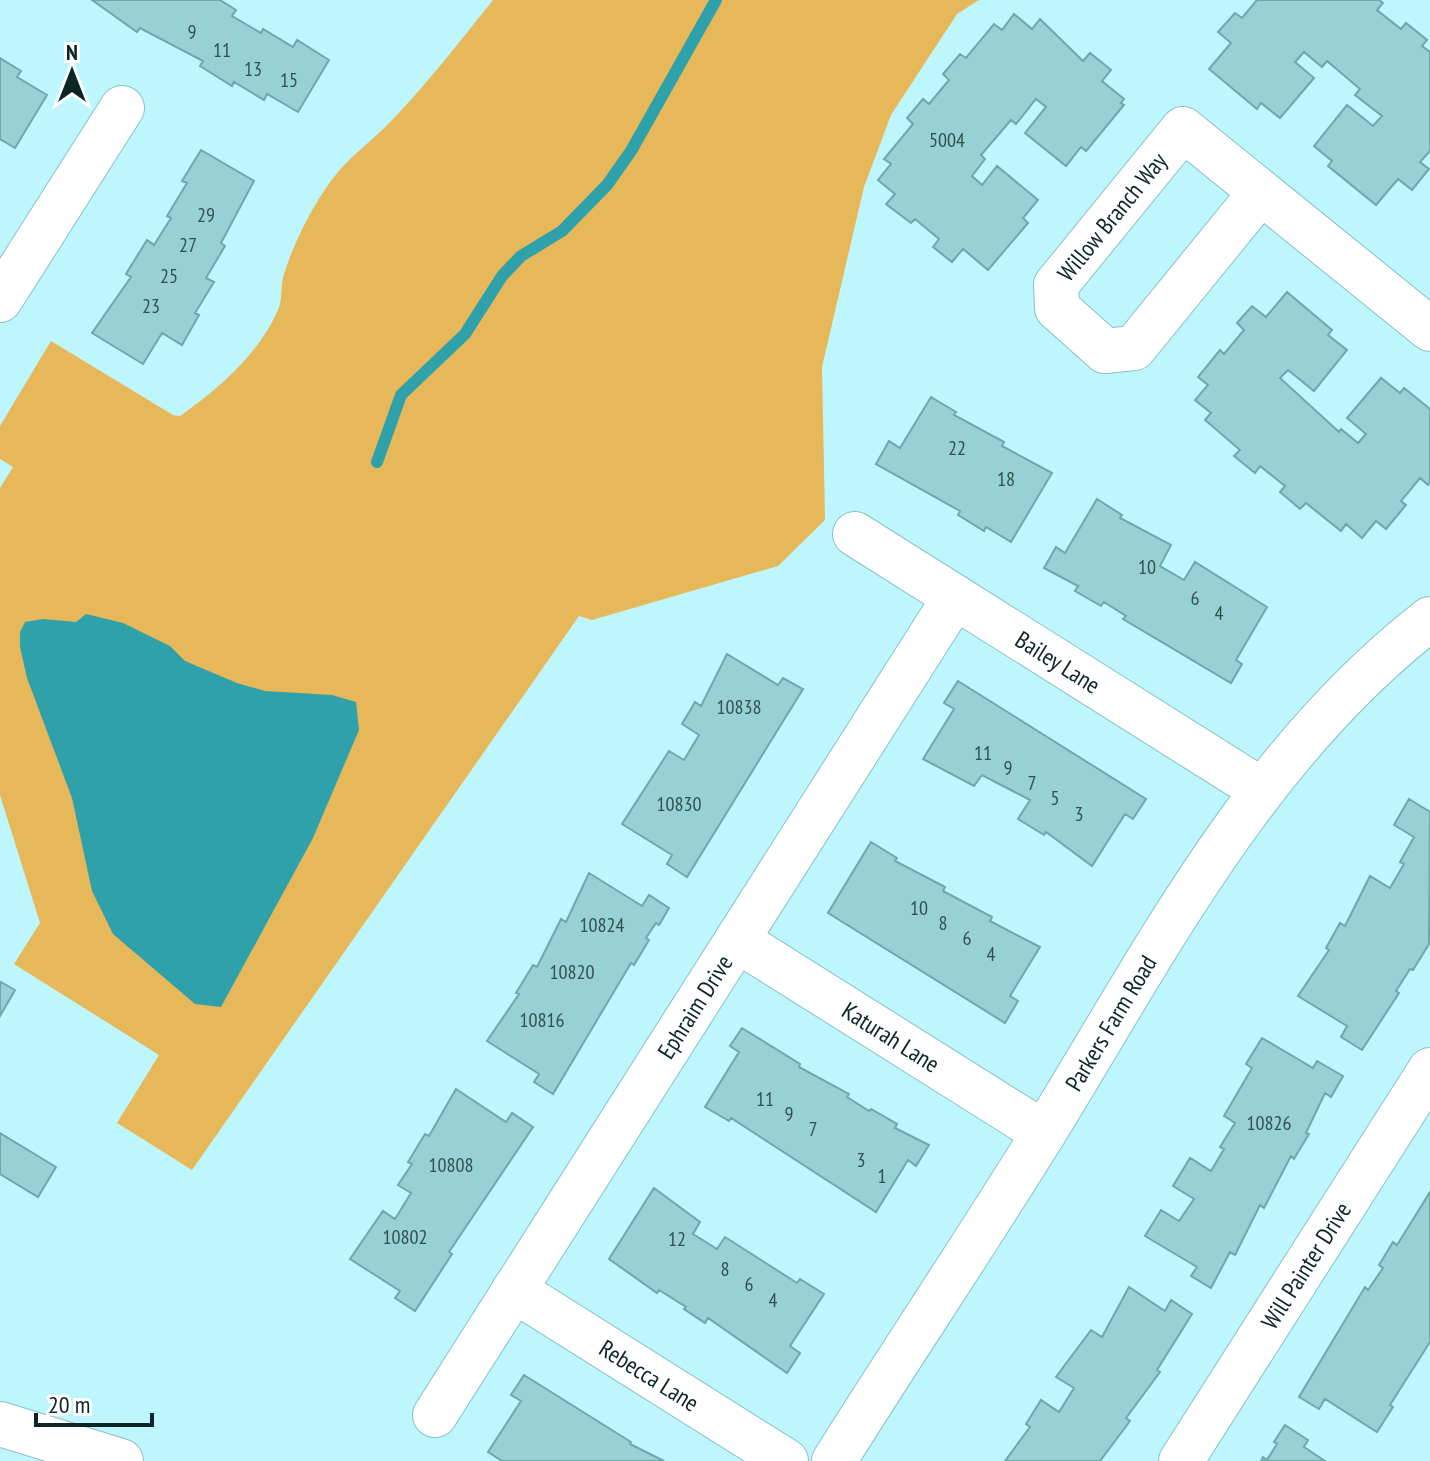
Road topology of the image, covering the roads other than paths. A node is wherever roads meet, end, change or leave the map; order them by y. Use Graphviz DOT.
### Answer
graph roads {
  1 [pos="122,108"];
  2 [pos="1261,192"];
  3 [pos="0,300"];
  4 [pos="1430,329"];
  5 [pos="855,534"];
  6 [pos="955,597"];
  7 [pos="1430,619"];
  8 [pos="1260,789"];
  9 [pos="737,940"];
  10 [pos="1430,1070"];
  11 [pos="1044,1133"];
  12 [pos="514,1290"];
  13 [pos="435,1415"];
  14 [pos="0,1424"];
  15 [pos="841,1459"];
  16 [pos="121,1461"];
  17 [pos="786,1461"];
  18 [pos="1181,1461"];
  1 -- 3 [label="street"];
  2 -- 2 [label="street, Willow Branch Way"];
  2 -- 4 [label="street, Willow Branch Way"];
  5 -- 6 [label="street, Bailey Lane"];
  6 -- 8 [label="street, Bailey Lane"];
  6 -- 9 [label="street, Ephraim Drive"];
  7 -- 8 [label="street, Parkers Farm Road"];
  8 -- 11 [label="street, Parkers Farm Road"];
  9 -- 11 [label="street, Katurah Lane"];
  9 -- 12 [label="street, Ephraim Drive"];
  10 -- 18 [label="street, Will Painter Drive"];
  11 -- 15 [label="street, Parkers Farm Road"];
  12 -- 13 [label="street, Ephraim Drive"];
  12 -- 17 [label="street, Rebecca Lane"];
  14 -- 16 [label="street"];
}
